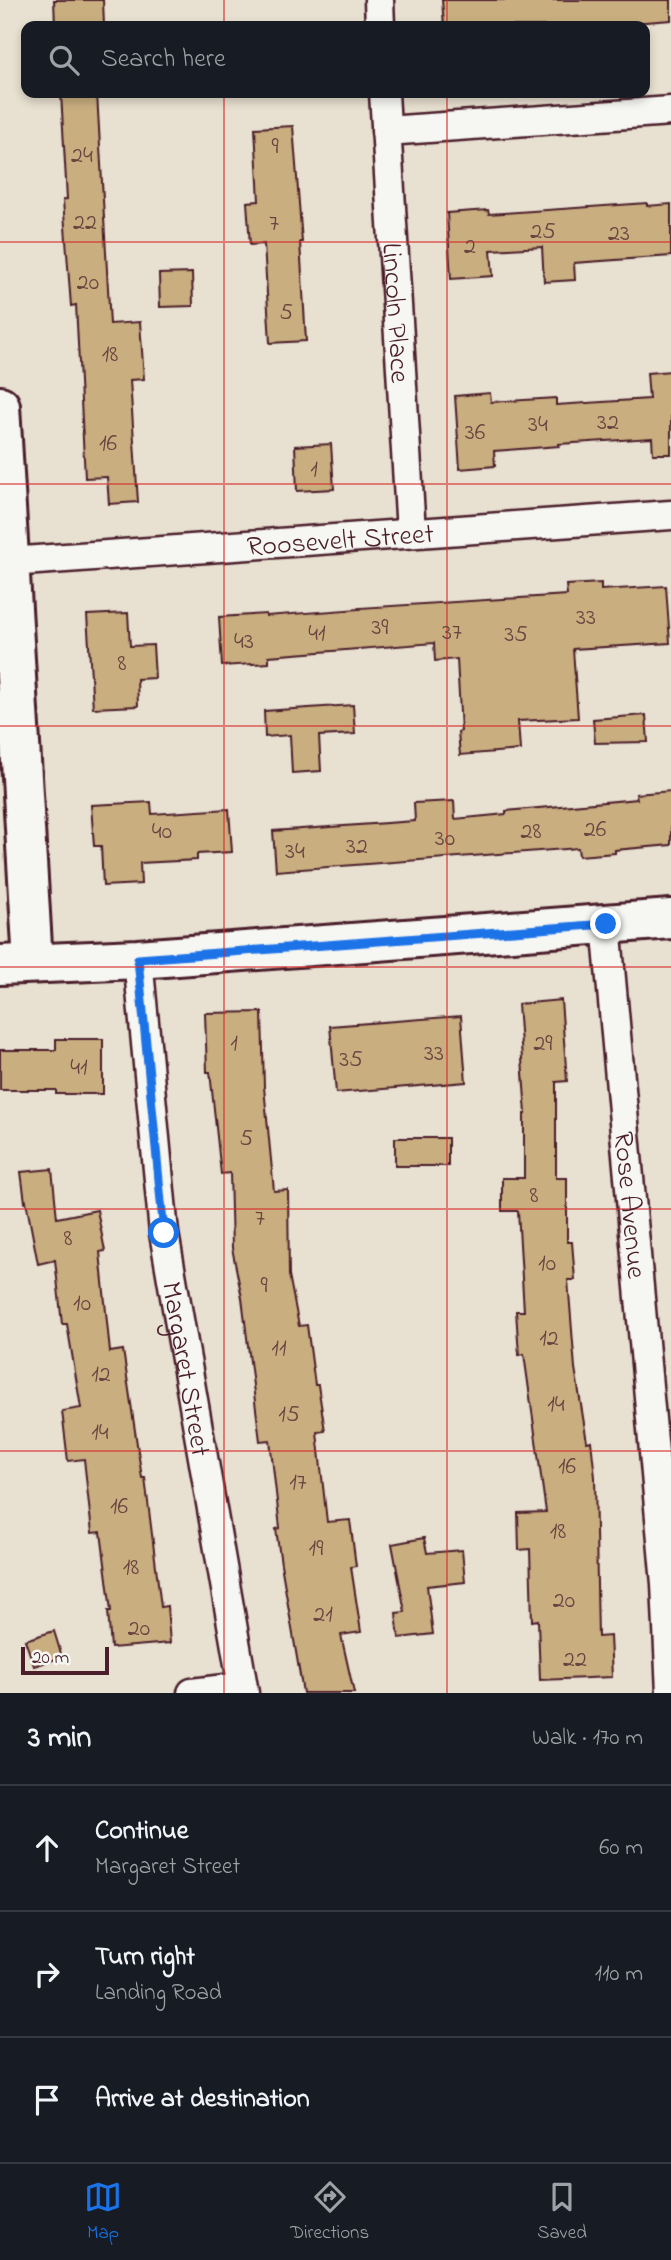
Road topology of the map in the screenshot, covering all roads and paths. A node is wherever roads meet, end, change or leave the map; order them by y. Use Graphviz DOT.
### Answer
graph roads {
  1 [pos="379,0"];
  2 [pos="380,21"];
  3 [pos="384,98"];
  4 [pos="671,111"];
  5 [pos="386,131"];
  6 [pos="0,406"];
  7 [pos="671,515"];
  8 [pos="411,532"];
  9 [pos="9,562"];
  10 [pos="671,919"];
  11 [pos="606,924"];
  12 [pos="138,959"];
  13 [pos="16,964"];
  14 [pos="243,1690"];
  15 [pos="192,1693"];
  16 [pos="671,1693"];
  1 -- 2 [label="street"];
  3 -- 5 [label="street, Lincoln Place"];
  4 -- 5 [label="street"];
  5 -- 8 [label="street, Lincoln Place"];
  6 -- 9 [label="street"];
  7 -- 8 [label="street, Roosevelt Street"];
  8 -- 9 [label="street, Roosevelt Street"];
  9 -- 13 [label="street"];
  10 -- 11 [label="street"];
  11 -- 12 [label="street"];
  11 -- 16 [label="street, Rose Avenue"];
  12 -- 13 [label="street"];
  12 -- 14 [label="street, Margaret Street"];
  14 -- 15 [label="street"];
}
